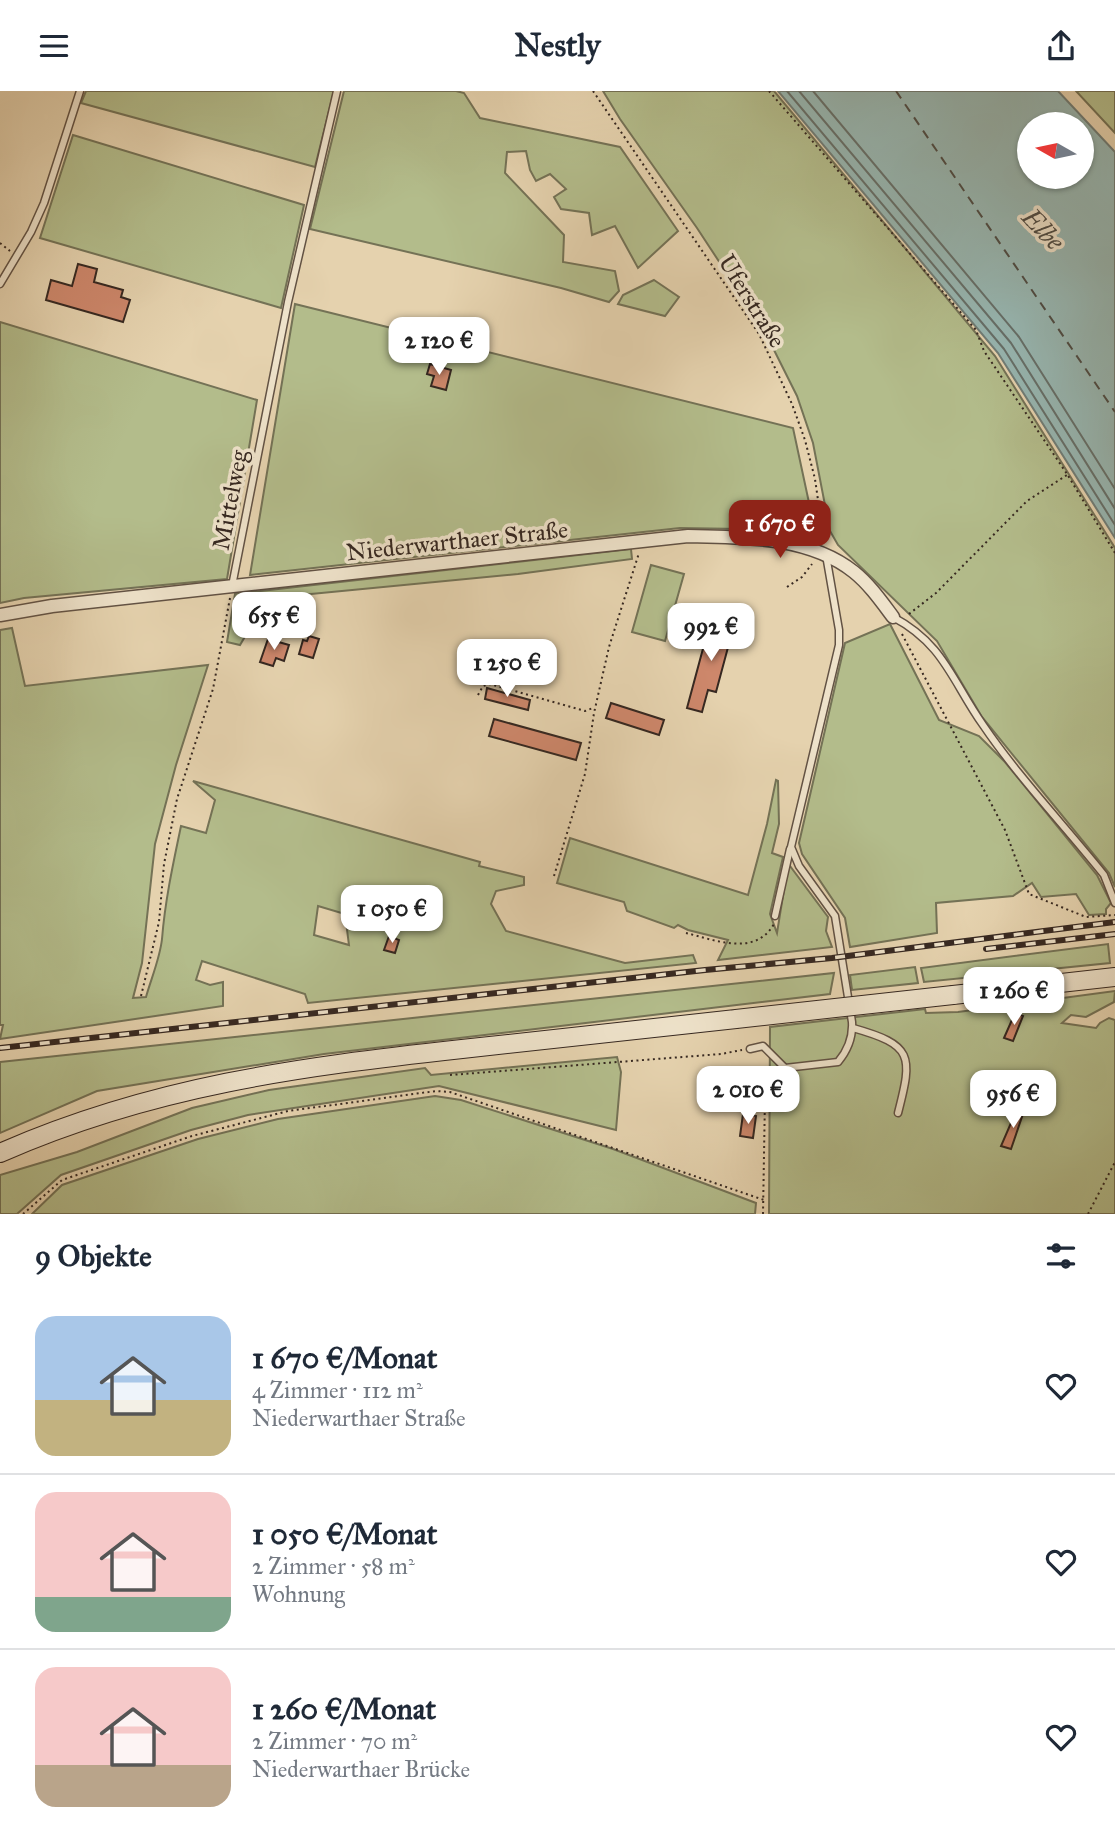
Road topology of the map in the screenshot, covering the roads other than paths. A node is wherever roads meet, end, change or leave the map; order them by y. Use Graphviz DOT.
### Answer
graph roads {
  1 [pos="80,91"];
  2 [pos="337,91"];
  3 [pos="0,284"];
  4 [pos="826,554"];
  5 [pos="232,587"];
  6 [pos="0,615"];
  7 [pos="896,618"];
  8 [pos="791,847"];
  9 [pos="1115,903"];
  10 [pos="775,916"];
  11 [pos="1115,977"];
  12 [pos="853,1028"];
  13 [pos="750,1049"];
  14 [pos="898,1113"];
  15 [pos="0,1153"];
  1 -- 3 [label="lane"];
  2 -- 5 [label="lane, Mittelweg"];
  4 -- 5 [label="street, Niederwarthaer Straße"];
  4 -- 7 [label="street, Niederwarthaer Straße"];
  4 -- 8 [label="lane"];
  5 -- 6 [label="street, Niederwarthaer Straße"];
  7 -- 9 [label="lane"];
  8 -- 10 [label="lane"];
  8 -- 12 [label="lane"];
  11 -- 15 [label="main road, bridge"];
  12 -- 13 [label="lane"];
  12 -- 14 [label="lane"];
}
